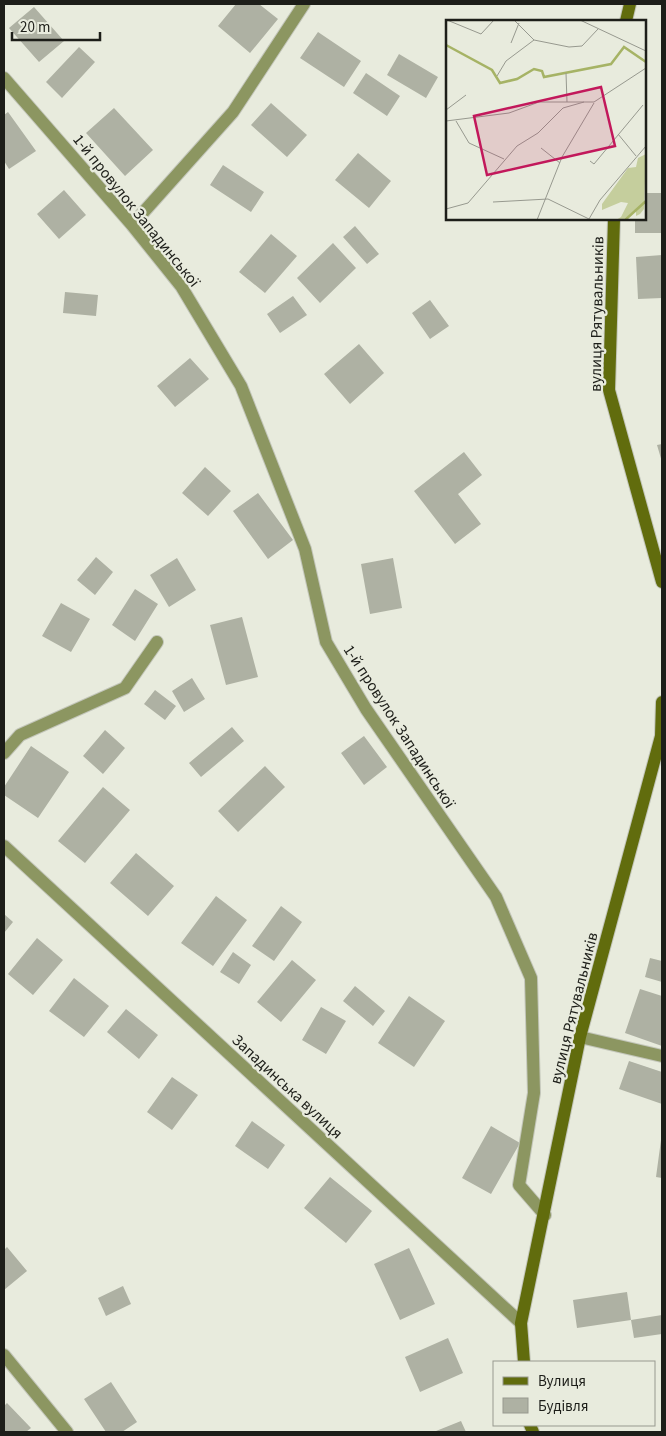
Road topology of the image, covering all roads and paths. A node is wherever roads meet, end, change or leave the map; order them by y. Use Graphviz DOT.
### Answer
graph roads {
  1 [pos="304,4"];
  2 [pos="630,4"];
  3 [pos="626,20"];
  4 [pos="4,78"];
  5 [pos="614,220"];
  6 [pos="132,225"];
  7 [pos="662,582"];
  8 [pos="157,642"];
  9 [pos="662,702"];
  10 [pos="4,753"];
  11 [pos="4,846"];
  12 [pos="580,1037"];
  13 [pos="662,1056"];
  14 [pos="545,1215"];
  15 [pos="522,1323"];
  16 [pos="4,1354"];
  17 [pos="524,1361"];
  18 [pos="67,1432"];
  1 -- 6 [label="street"];
  2 -- 3 [label="main road"];
  4 -- 6 [label="street, 1-й провулок Западинської"];
  5 -- 7 [label="main road, вулиця Рятувальників"];
  6 -- 14 [label="street, 1-й провулок Западинської"];
  8 -- 10 [label="street"];
  9 -- 12 [label="main road, вулиця Рятувальників"];
  11 -- 15 [label="street, Западинська вулиця"];
  12 -- 13 [label="street"];
  12 -- 14 [label="main road, вулиця Рятувальників"];
  14 -- 15 [label="main road, вулиця Рятувальників"];
  15 -- 17 [label="main road"];
  16 -- 18 [label="street"];
}
